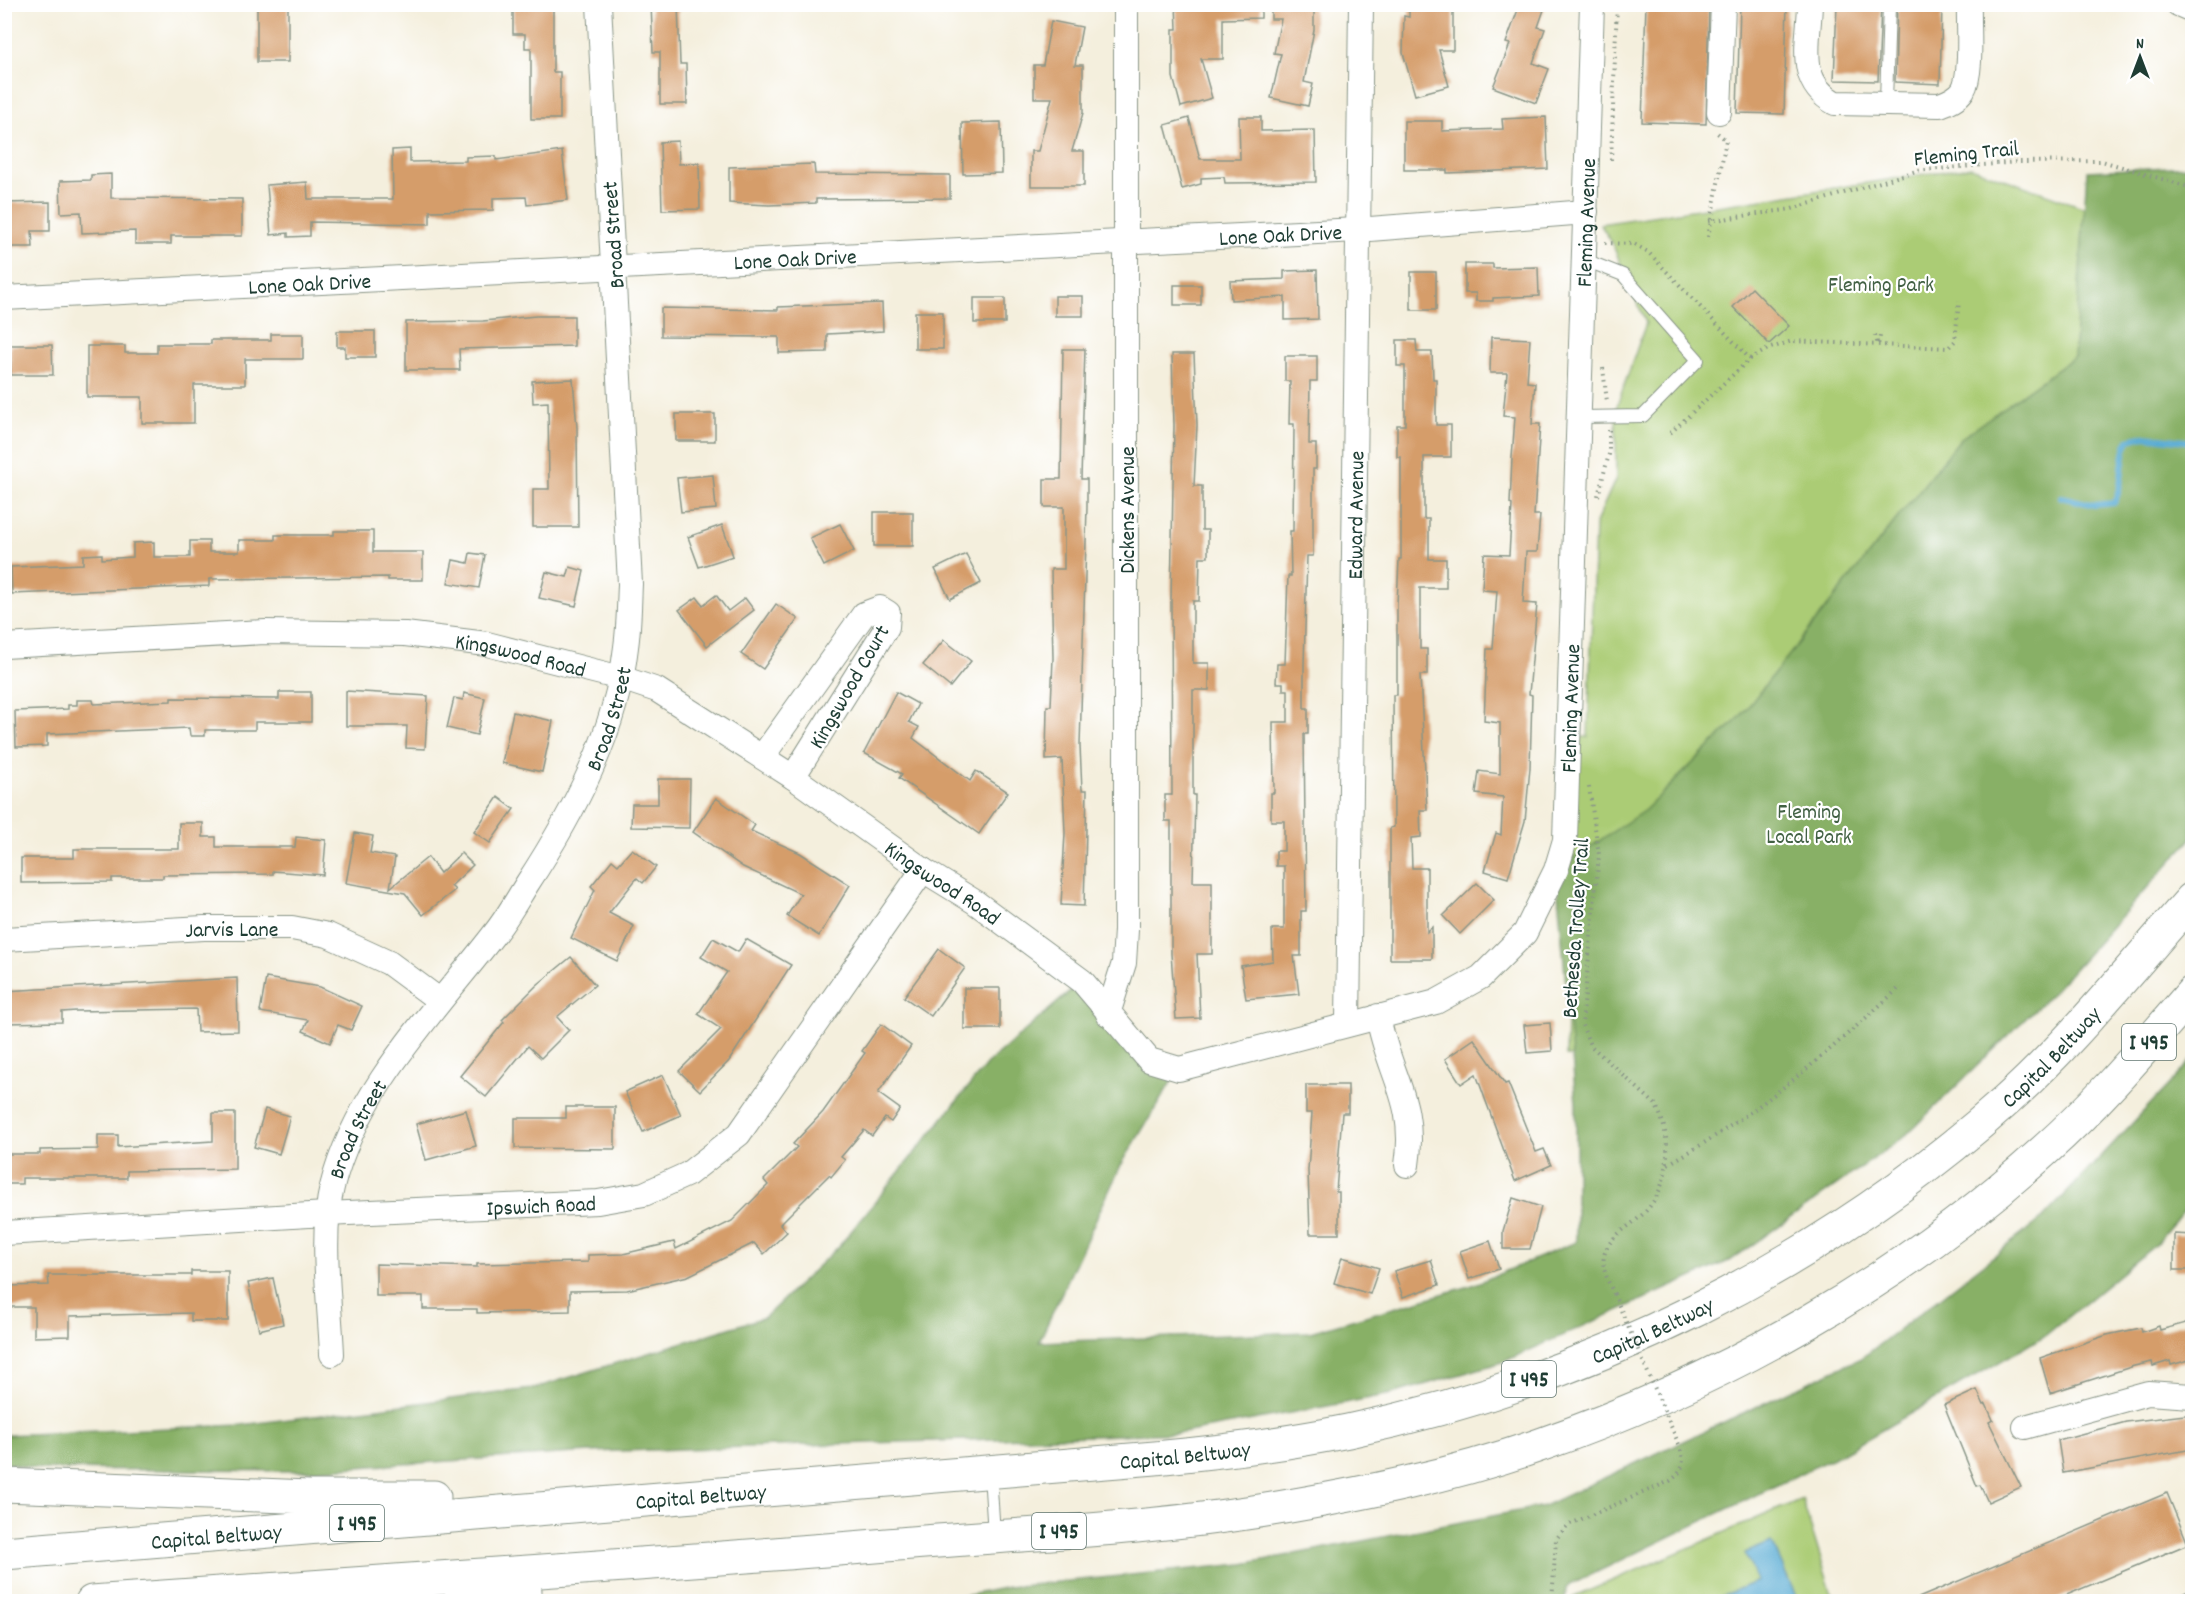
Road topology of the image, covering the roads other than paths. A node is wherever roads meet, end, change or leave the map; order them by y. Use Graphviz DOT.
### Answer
graph roads {
  1 [pos="600,4"];
  2 [pos="1126,4"];
  3 [pos="1360,4"];
  4 [pos="1592,4"];
  5 [pos="1723,4"];
  6 [pos="1810,4"];
  7 [pos="1889,4"];
  8 [pos="1969,4"];
  9 [pos="2178,4"];
  10 [pos="2193,10"];
  11 [pos="1886,104"];
  12 [pos="1719,112"];
  13 [pos="1586,212"];
  14 [pos="1357,230"];
  15 [pos="1126,240"];
  16 [pos="1594,264"];
  17 [pos="615,266"];
  18 [pos="4,298"];
  19 [pos="1580,417"];
  20 [pos="4,646"];
  21 [pos="621,678"];
  22 [pos="762,757"];
  23 [pos="793,777"];
  24 [pos="923,870"];
  25 [pos="2193,900"];
  26 [pos="4,939"];
  27 [pos="2193,993"];
  28 [pos="439,1000"];
  29 [pos="2193,1002"];
  30 [pos="1108,1014"];
  31 [pos="1378,1016"];
  32 [pos="1348,1023"];
  33 [pos="2106,1092"];
  34 [pos="1407,1165"];
  35 [pos="326,1214"];
  36 [pos="4,1233"];
  37 [pos="332,1354"];
  38 [pos="2193,1396"];
  39 [pos="2025,1427"];
  40 [pos="990,1473"];
  41 [pos="4,1485"];
  42 [pos="709,1494"];
  43 [pos="994,1536"];
  44 [pos="4,1553"];
  45 [pos="716,1559"];
  46 [pos="2193,1596"];
  47 [pos="92,1602"];
  48 [pos="461,1602"];
  49 [pos="2180,1602"];
  1 -- 17 [label="street, Broad Street"];
  2 -- 15 [label="street, Dickens Avenue"];
  3 -- 14 [label="street, Edward Avenue"];
  4 -- 13 [label="street, Fleming Avenue"];
  5 -- 12 [label="street"];
  6 -- 11 [label="street"];
  7 -- 11 [label="lane"];
  8 -- 11 [label="street"];
  9 -- 10 [label="street"];
  13 -- 14 [label="street, Lone Oak Drive"];
  13 -- 16 [label="street, Fleming Avenue"];
  14 -- 15 [label="street, Lone Oak Drive"];
  14 -- 32 [label="street, Edward Avenue"];
  15 -- 17 [label="street, Lone Oak Drive"];
  15 -- 30 [label="street, Dickens Avenue"];
  16 -- 19 [label="street, Fleming Avenue"];
  16 -- 19 [label="lane"];
  17 -- 18 [label="street, Lone Oak Drive"];
  17 -- 21 [label="street, Broad Street"];
  19 -- 31 [label="street, Fleming Avenue"];
  20 -- 21 [label="street, Kingswood Road"];
  21 -- 22 [label="street, Kingswood Road"];
  21 -- 28 [label="street, Broad Street"];
  22 -- 23 [label="street, Kingswood Road"];
  22 -- 23 [label="street, Kingswood Court"];
  23 -- 24 [label="street, Kingswood Road"];
  24 -- 30 [label="street, Kingswood Road"];
  24 -- 35 [label="street, Ipswich Road"];
  25 -- 40 [label="highway, Capital Beltway / I 495"];
  26 -- 28 [label="street, Jarvis Lane"];
  27 -- 33 [label="highway, I 495"];
  28 -- 35 [label="street, Broad Street"];
  29 -- 33 [label="highway"];
  30 -- 32 [label="street, Fleming Avenue"];
  31 -- 32 [label="street, Fleming Avenue"];
  31 -- 34 [label="street"];
  33 -- 43 [label="highway, I 495"];
  35 -- 36 [label="street, Ipswich Road"];
  35 -- 37 [label="street, Broad Street"];
  38 -- 39 [label="street"];
  40 -- 42 [label="highway, Capital Beltway / I 495"];
  40 -- 43 [label="lane"];
  41 -- 42 [label="highway"];
  42 -- 44 [label="highway, Capital Beltway / I 495"];
  43 -- 45 [label="highway, I 495"];
  45 -- 47 [label="highway, I 495"];
  45 -- 48 [label="highway"];
  46 -- 49 [label="lane"];
}
